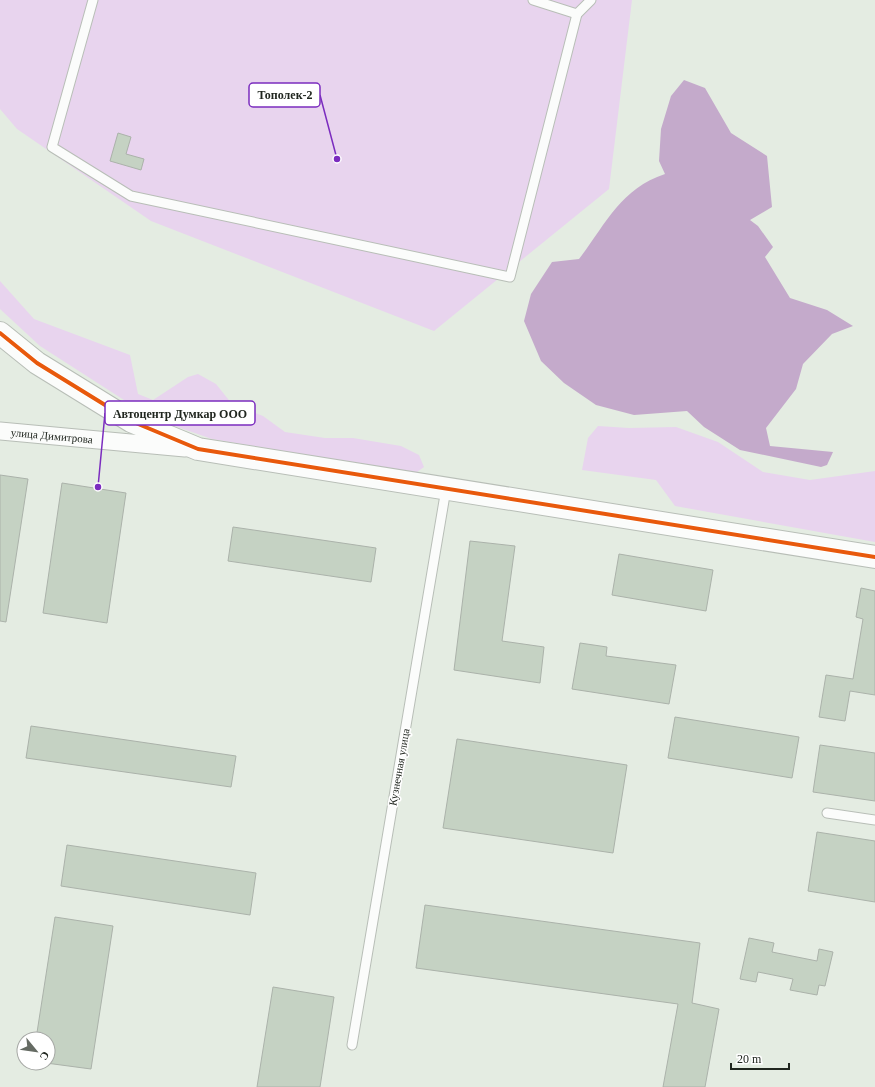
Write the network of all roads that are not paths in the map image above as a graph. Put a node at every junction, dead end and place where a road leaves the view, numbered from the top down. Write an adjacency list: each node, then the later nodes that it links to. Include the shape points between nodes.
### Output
1 (93, 0): 4 (lane, via 52,147 131,196 510,277)
2 (533, 0): 4 (lane)
3 (591, 0): 4 (lane)
4 (576, 14)
5 (0, 333): 7 (street, via 37,363 131,420)
6 (0, 431): 7 (street, улица Димитрова)
7 (198, 449): 8 (street)
8 (446, 490): 9 (street); 12 (lane, Кузнечная улица)
9 (875, 557)
10 (827, 813): 11 (lane)
11 (875, 820)
12 (352, 1045)

